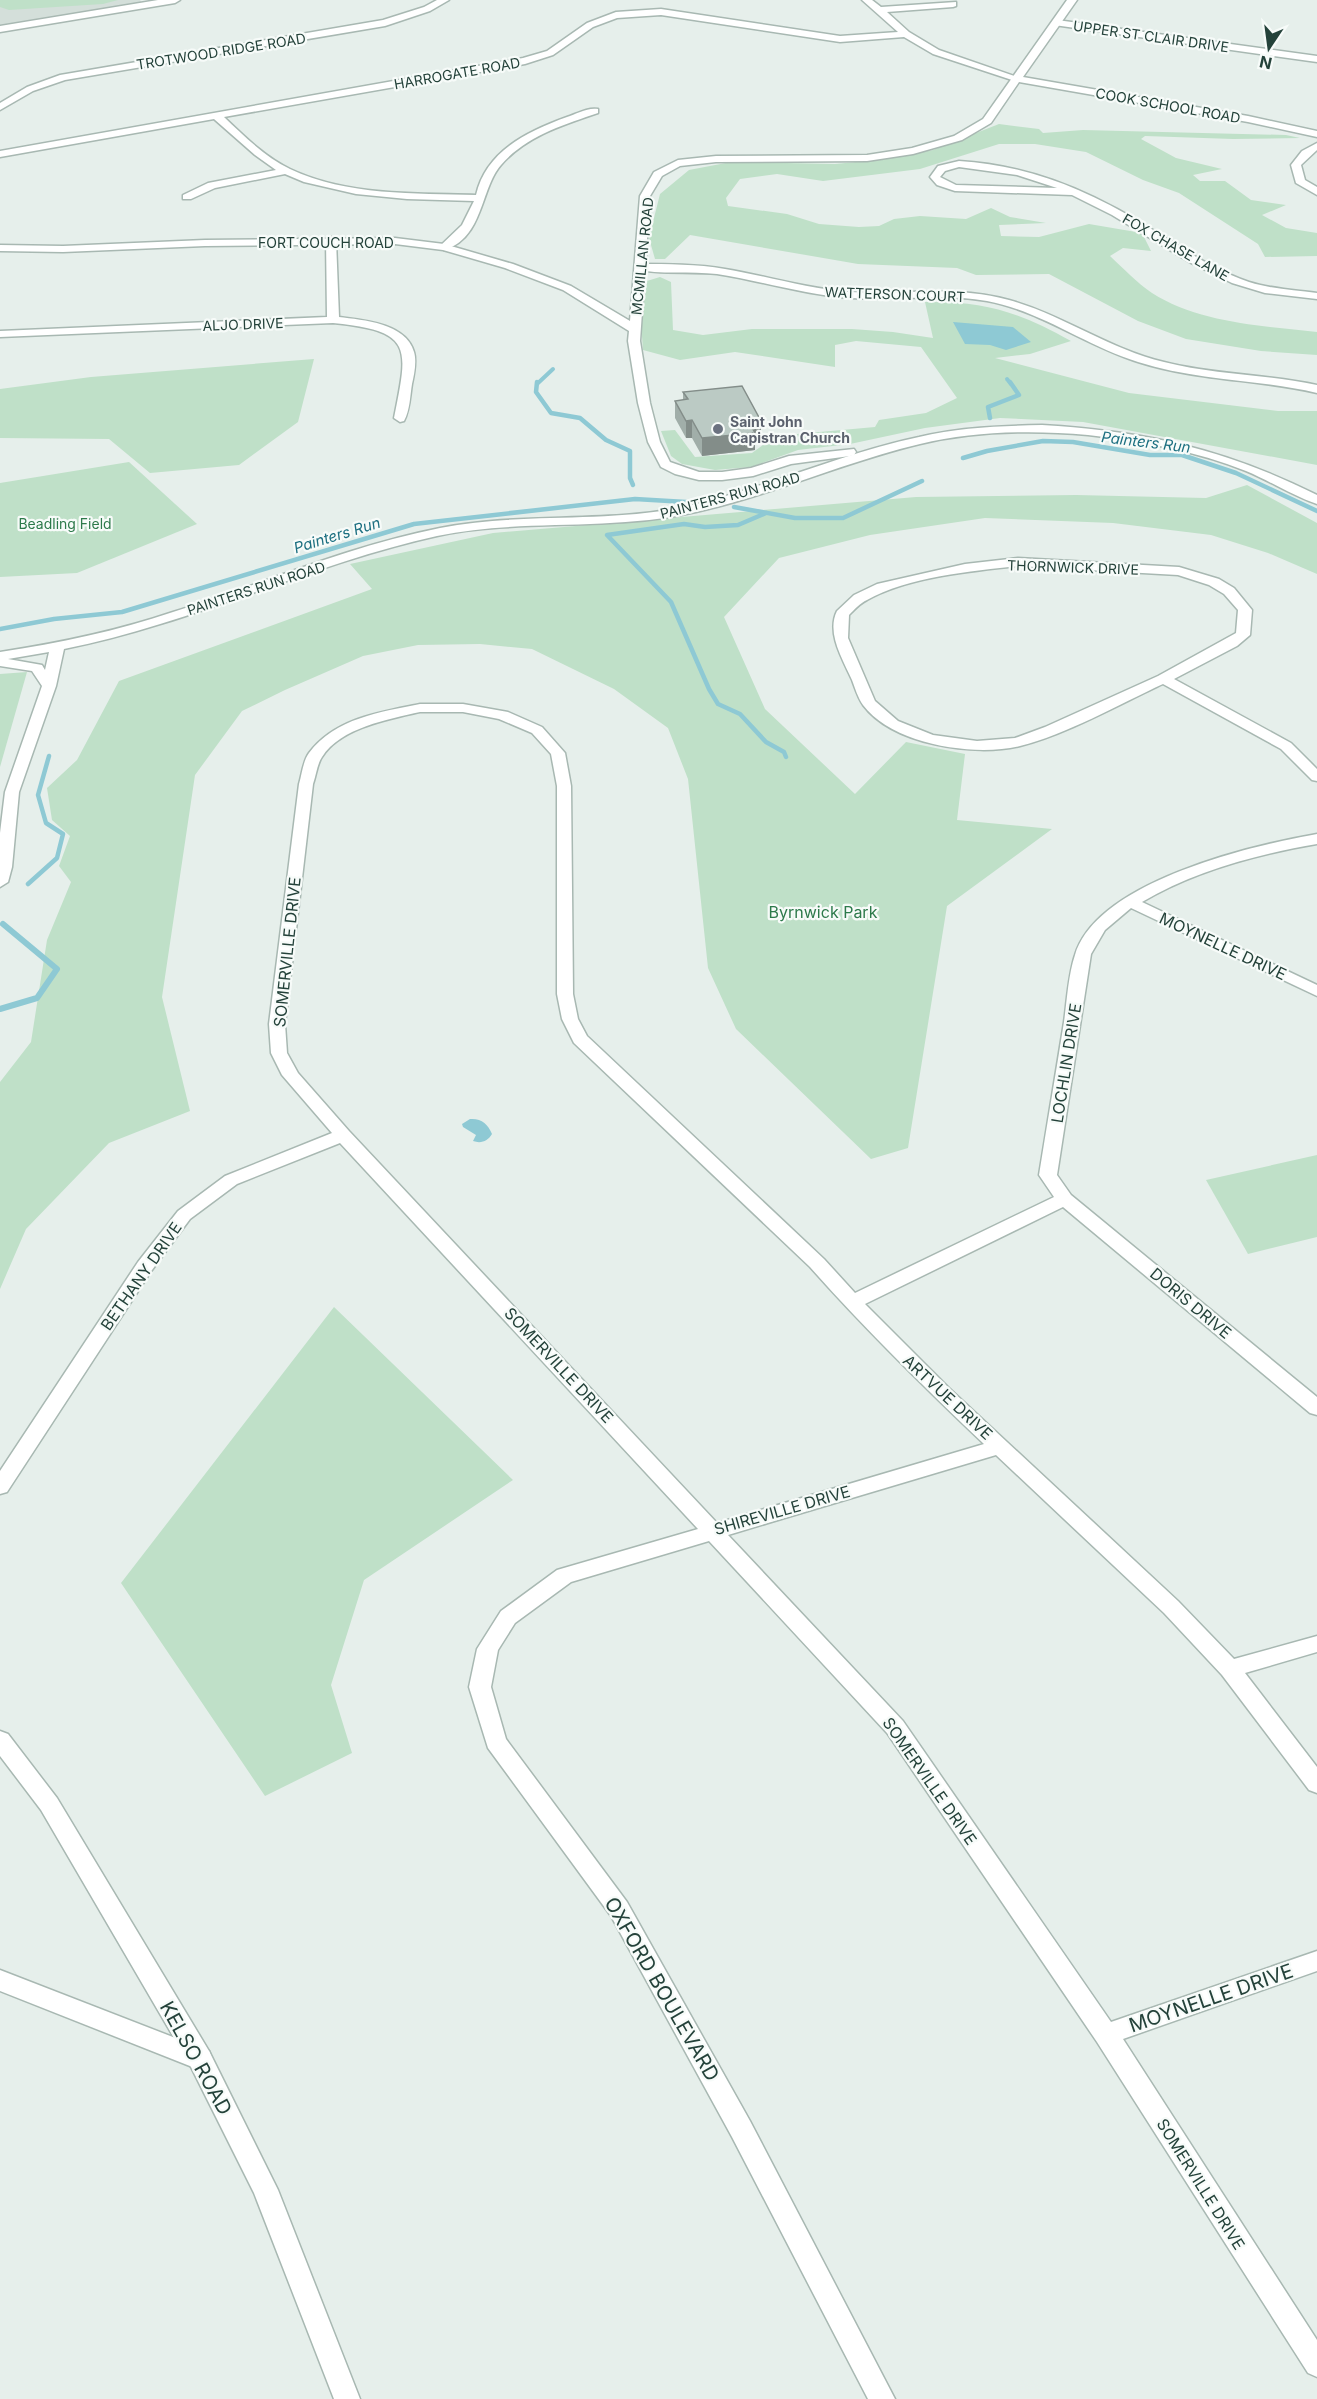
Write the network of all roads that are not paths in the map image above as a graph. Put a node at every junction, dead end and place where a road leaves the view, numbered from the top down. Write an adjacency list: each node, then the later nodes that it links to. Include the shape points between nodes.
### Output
1 (175, 0): 8 (street)
2 (444, 0): 12 (street, TROTWOOD RIDGE ROAD, via 385,23 63,77 30,89)
3 (867, 0): 6 (street, COOK SCHOOL ROAD)
4 (1072, 0): 7 (street, MCMILLAN ROAD)
5 (952, 4): 6 (street)
6 (881, 10): 9 (street, COOK SCHOOL ROAD)
7 (1057, 23): 10 (street, UPPER ST CLAIR DRIVE); 11 (street, MCMILLAN ROAD)
8 (0, 28)
9 (906, 34): 11 (street, COOK SCHOOL ROAD, via 936,52); 14 (street, HARROGATE ROAD, via 840,39 661,12 616,15 590,25 550,53 525,61)
10 (1317, 59)
11 (1018, 79): 15 (street, COOK SCHOOL ROAD); 26 (street, MCMILLAN ROAD, via 987,121 958,138 913,151 867,158 678,163 658,174 645,196)
12 (0, 107)
13 (594, 111): 22 (street, via 519,141 499,158 485,181)
14 (217, 116): 17 (street, HARROGATE ROAD); 18 (street)
15 (1317, 134)
16 (1317, 146): 20 (street, via 1296,165 1299,181)
17 (0, 154)
18 (286, 171): 21 (street, via 212,185); 22 (street, via 329,185 390,195)
19 (1074, 192): 19 (street, FOX CHASE LANE, via 955,188 935,177 944,167 981,165 1019,170 1050,179); 27 (street, FOX CHASE LANE, via 1130,219 1237,281)
20 (1317, 192)
21 (187, 197)
22 (481, 198): 24 (street, via 467,229)
23 (331, 240): 24 (street, FORT COUCH ROAD); 25 (street, FORT COUCH ROAD); 28 (street)
24 (444, 247): 29 (street, FORT COUCH ROAD, via 567,288)
25 (0, 248)
26 (639, 267): 29 (street, MCMILLAN ROAD); 31 (street, WATTERSON COURT, via 683,267 738,274 852,295 931,293 987,298 1036,312 1126,355 1167,367 1299,384)
27 (1317, 296)
28 (333, 320): 30 (street, ALJO DRIVE); 32 (street, ALJO DRIVE, via 363,323 401,339 409,353)
29 (634, 329): 33 (street, MCMILLAN ROAD, via 644,403 654,442 665,464 699,476 722,476 753,472 789,460)
30 (0, 334)
31 (1317, 390)
32 (400, 418)
33 (875, 452): 34 (street, PAINTERS RUN ROAD, via 963,432 1080,432 1184,448 1247,467); 35 (street, PAINTERS RUN ROAD, via 664,515 442,531 381,547 141,627)
34 (1317, 500)
35 (57, 647): 36 (street, PAINTERS RUN ROAD); 39 (street)
36 (0, 656)
37 (0, 662): 39 (street, via 37,668)
38 (1163, 679): 38 (street, THORNWICK DRIVE, via 1232,644 1243,634 1245,610 1229,591 1179,571 1018,562 965,568 882,587 859,598 842,614 841,638 869,704 893,724 930,739 977,745 1017,742); 40 (street, via 1286,746)
39 (49, 686): 42 (street, via 12,792)
40 (1317, 777)
41 (1317, 839): 43 (street, LOCHLIN DRIVE, via 1260,851)
42 (0, 882)
43 (1128, 902): 44 (street, MOYNELLE DRIVE); 47 (street, LOCHLIN DRIVE, via 1102,923 1083,954 1048,1175)
44 (1317, 991)
45 (570, 1019): 46 (street, SOMERVILLE DRIVE, via 565,994 564,786 558,753 537,730 503,715 463,708 420,708 378,717 341,731 315,755 306,784 277,1023 279,1053 291,1075); 48 (street, ARTVUE DRIVE, via 580,1039 617,1077 817,1263)
46 (344, 1135): 51 (street, BETHANY DRIVE, via 231,1180 184,1215 145,1266); 52 (street, SOMERVILLE DRIVE)
47 (1065, 1199): 48 (street); 49 (street, DORIS DRIVE)
48 (852, 1302): 50 (street, ARTVUE DRIVE)
49 (1317, 1408)
50 (1001, 1446): 52 (street, SHIREVILLE DRIVE); 55 (street, ARTVUE DRIVE, via 1171,1607)
51 (0, 1487)
52 (713, 1530): 53 (street, SHIREVILLE DRIVE); 60 (street, SOMERVILLE DRIVE, via 895,1726)
53 (564, 1576): 64 (street, OXFORD BOULEVARD, via 508,1617 488,1649 480,1687 496,1742 620,1909)
54 (1317, 1644): 55 (street)
55 (1230, 1669): 57 (street, ARTVUE DRIVE)
56 (0, 1740): 61 (street, KELSO ROAD, via 49,1804)
57 (1317, 1784)
58 (1317, 1961): 60 (street, MOYNELLE DRIVE)
59 (0, 1980): 61 (street)
60 (1106, 2034): 62 (street, SOMERVILLE DRIVE)
61 (200, 2059): 63 (street, KELSO ROAD, via 265,2190)
62 (1317, 2364)
63 (347, 2399)
64 (882, 2399)

